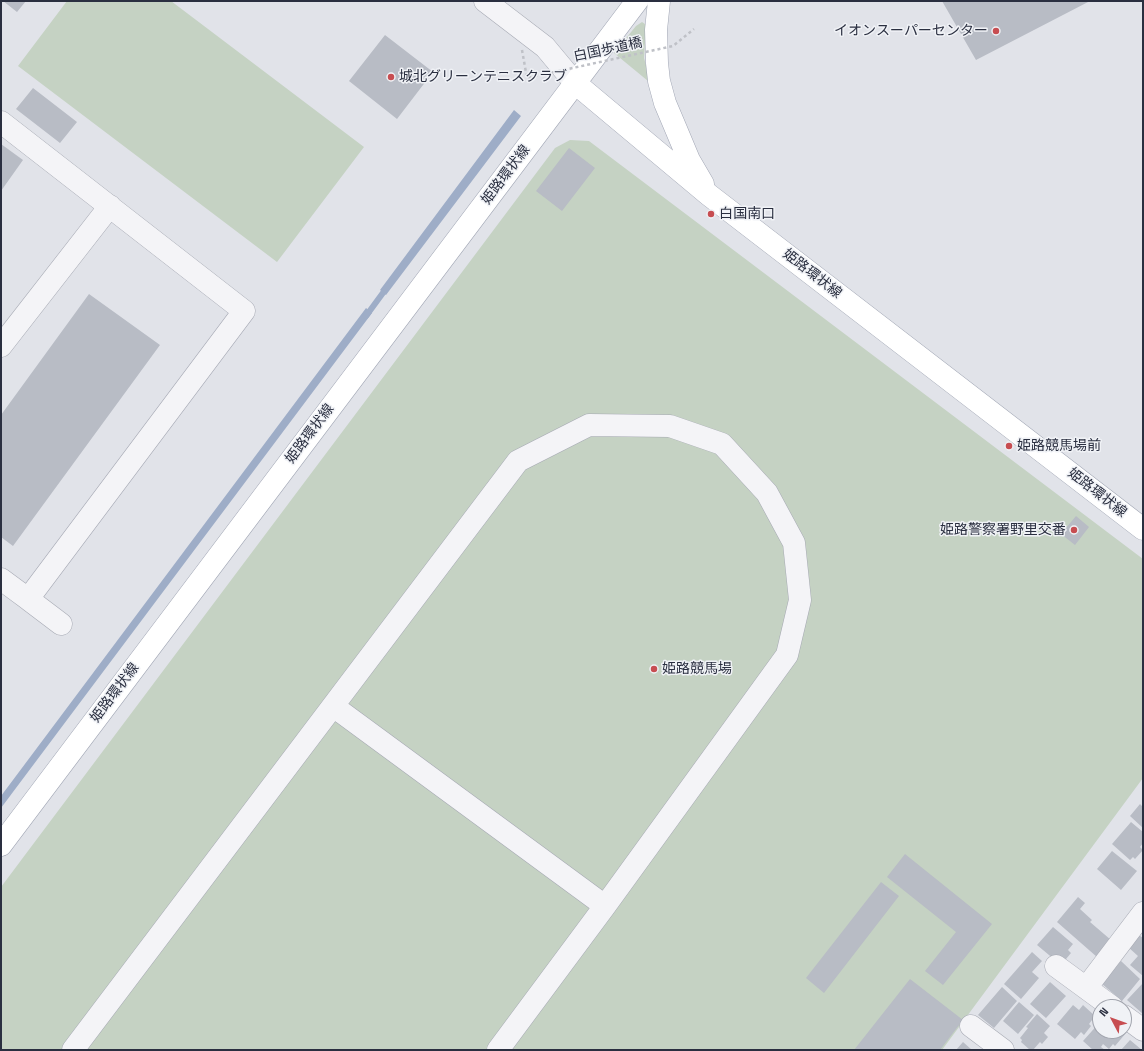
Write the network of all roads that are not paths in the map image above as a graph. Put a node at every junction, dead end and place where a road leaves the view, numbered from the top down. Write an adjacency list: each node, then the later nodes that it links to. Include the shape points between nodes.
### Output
1 (485, 1): 4 (street, via 545,47)
2 (638, 1): 4 (main road)
3 (659, 1): 6 (main road, via 656,30 659,81 678,135)
4 (575, 83): 6 (main road, 姫路環状線); 14 (main road, 姫路環状線)
5 (1, 122): 7 (street)
6 (709, 195): 9 (main road, 姫路環状線)
7 (110, 206): 8 (street); 11 (street, via 244,311)
8 (1, 346)
9 (1143, 529)
10 (1, 578): 11 (street)
11 (28, 599): 12 (street)
12 (61, 624)
13 (333, 706): 15 (street); 15 (street, via 518,460 589,424 670,426 722,444 767,493 794,543 800,600 787,655); 23 (street)
14 (1, 845)
15 (605, 906): 24 (street)
16 (1143, 913): 18 (street)
17 (1056, 966): 18 (street)
18 (1086, 988): 19 (street)
19 (1101, 999)
20 (1132, 1022): 22 (street)
21 (971, 1026): 25 (street)
22 (1143, 1030)
23 (73, 1050)
24 (498, 1050)
25 (1003, 1050)

